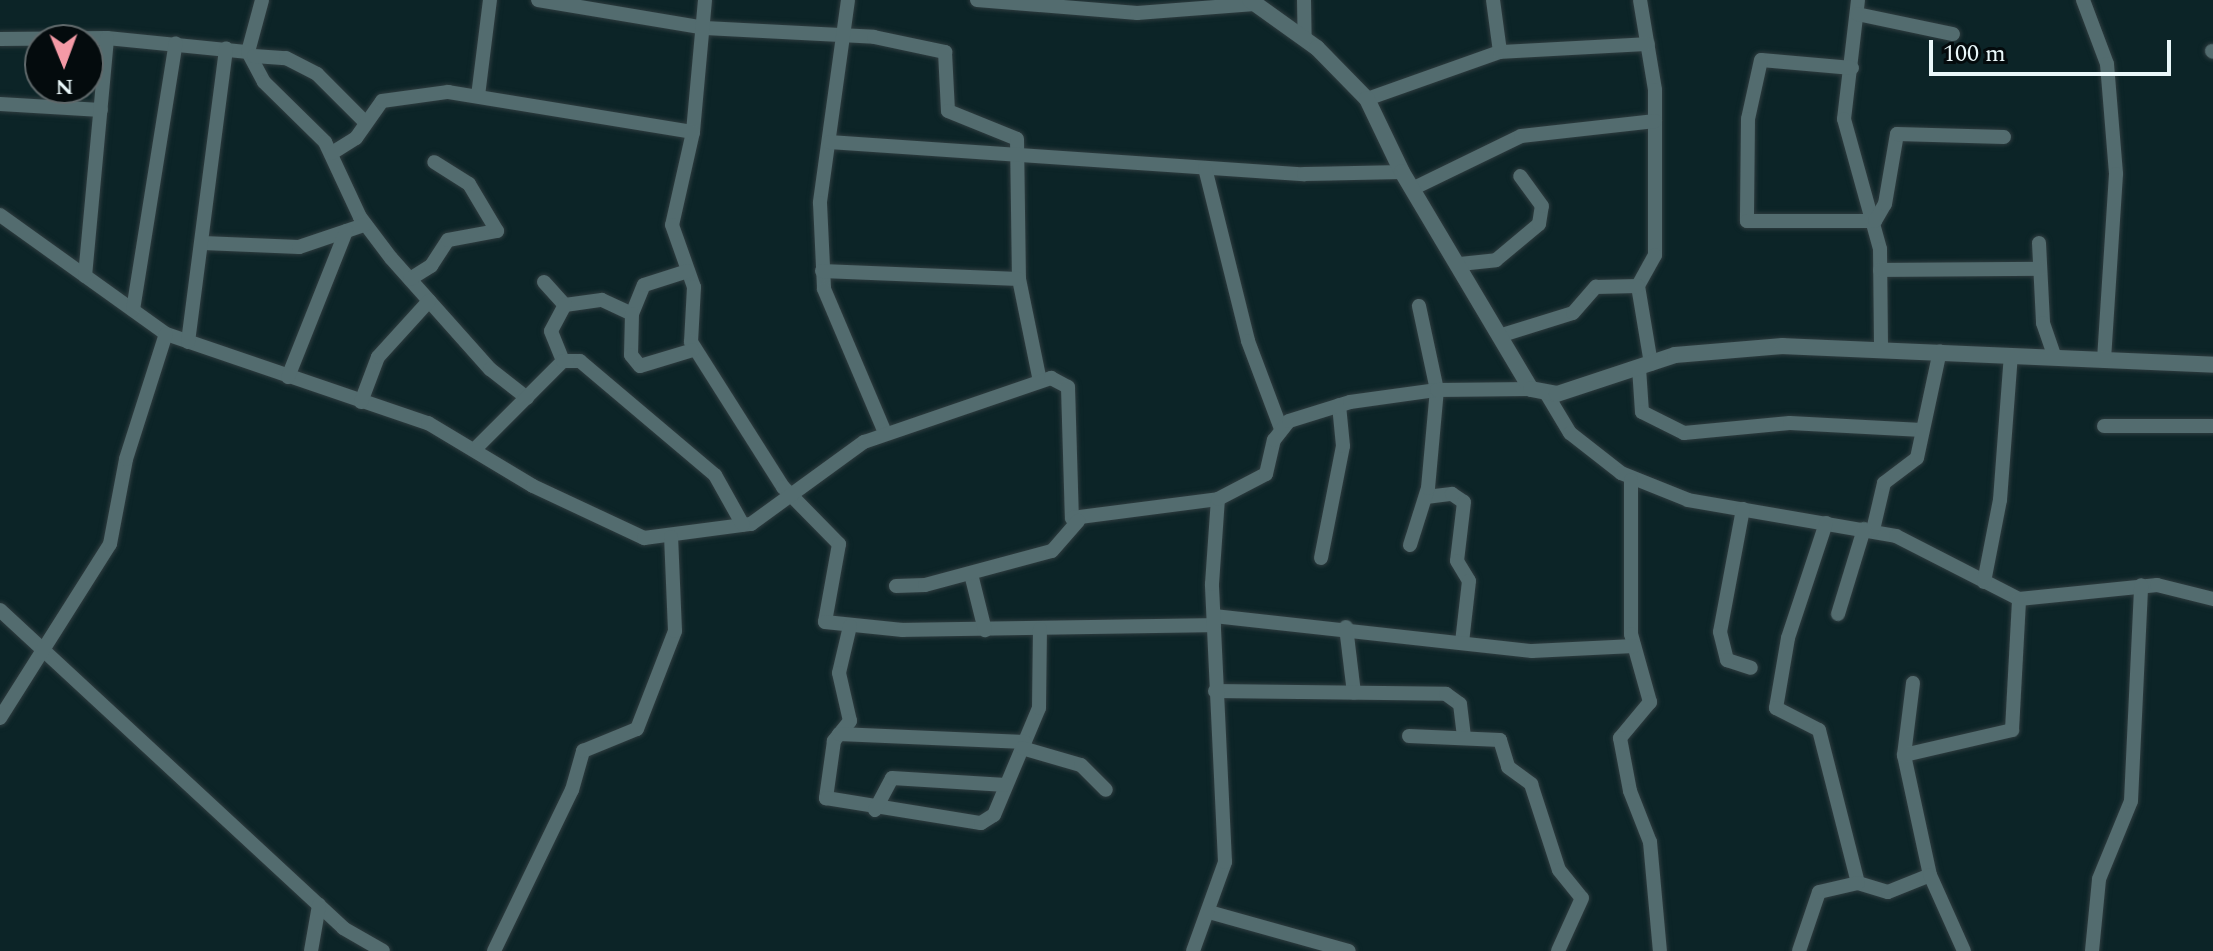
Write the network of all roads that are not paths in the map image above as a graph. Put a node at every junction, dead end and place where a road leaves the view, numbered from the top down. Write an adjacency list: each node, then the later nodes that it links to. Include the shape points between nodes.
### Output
1 (262, 0): 23 (street)
2 (490, 0): 25 (street)
3 (538, 0): 13 (street)
4 (705, 0): 13 (street)
5 (848, 0): 16 (street)
6 (977, 0): 11 (street, via 1137,13)
7 (1304, 0): 18 (street)
8 (1493, 0): 22 (street)
9 (1640, 0): 20 (street)
10 (2083, 0): 71 (street, via 2107,64 2116,174)
11 (1252, 2): 18 (street)
12 (1858, 7): 14 (street); 24 (street)
13 (705, 28): 16 (street); 31 (street)
14 (1953, 34)
15 (107, 38): 17 (street); 19 (street); 28 (street)
16 (844, 38): 33 (street); 35 (street, via 940,48 947,57 948,111 1015,134)
17 (0, 39)
18 (1305, 39): 26 (street)
19 (176, 43): 21 (street); 60 (street)
20 (1648, 44): 22 (street); 29 (street)
21 (226, 48): 23 (street); 45 (street)
22 (1500, 52): 26 (street)
23 (251, 54): 30 (street, via 286,58 317,74); 34 (street, via 264,82)
24 (1852, 68): 42 (street, via 1845,129); 42 (street, via 1761,60 1748,119 1745,216 1754,222)
25 (478, 96): 30 (street, via 390,98); 31 (street)
26 (1367, 99): 38 (street)
27 (0, 104): 28 (street)
28 (101, 110): 52 (street)
29 (1655, 121): 40 (street, via 1521,136); 56 (street, via 1655,255)
30 (365, 122): 34 (street)
31 (693, 132): 50 (street, via 672,225)
32 (2004, 137): 42 (street, via 1897,134 1885,204)
33 (829, 142): 35 (street); 51 (street, via 820,203)
34 (332, 153): 43 (street)
35 (1017, 157): 37 (street); 54 (street)
36 (434, 162): 53 (street, via 469,184 497,231 448,240 431,266)
37 (1205, 168): 38 (street); 83 (street, via 1244,328)
38 (1402, 172): 40 (street)
39 (1520, 176): 47 (street, via 1542,206 1539,224 1496,260)
40 (1412, 189): 47 (street)
41 (0, 215): 52 (street)
42 (1875, 221): 49 (street)
43 (364, 225): 44 (street); 53 (street)
44 (346, 231): 45 (street, via 283,248); 74 (street)
45 (203, 243): 64 (street)
46 (2039, 243): 48 (street)
47 (1460, 264): 63 (street)
48 (2040, 269): 49 (street); 69 (street, via 2043,323)
49 (1880, 270): 65 (street)
50 (688, 271): 61 (street, via 644,285); 66 (street)
51 (822, 271): 54 (street); 85 (street, via 830,308)
52 (85, 276): 60 (street)
53 (410, 279): 57 (street)
54 (1019, 279): 75 (street)
55 (544, 282): 58 (street)
56 (1638, 286): 63 (street, via 1596,287 1573,313); 73 (street)
57 (429, 301): 78 (street); 79 (street, via 378,357)
58 (565, 305): 61 (street, via 602,300); 70 (street, via 551,331)
59 (1419, 306): 76 (street)
60 (133, 310): 62 (street)
61 (632, 314): 66 (street, via 631,355 640,366)
62 (166, 334): 64 (street); 115 (street, via 126,459 110,544)
63 (1499, 336): 77 (street)
64 (188, 342): 74 (street)
65 (1881, 347): 67 (street); 73 (street, via 1783,346)
66 (693, 350): 88 (street)
67 (1940, 351): 68 (street); 84 (street)
68 (2011, 355): 69 (street); 100 (street, via 2000,500)
69 (2055, 358): 71 (street)
70 (563, 361): 78 (street); 94 (street, via 588,366 684,443 715,475)
71 (2104, 361): 72 (street)
72 (2213, 365)
73 (1645, 366): 77 (street); 84 (street, via 1642,412 1684,433 1790,423)
74 (288, 377): 79 (street)
75 (1040, 381): 85 (street); 92 (street, via 1059,378 1068,387 1069,510)
76 (1437, 390): 77 (street); 80 (street); 89 (street)
77 (1538, 391): 87 (street, via 1570,433)
78 (527, 398): 86 (street)
79 (361, 402): 86 (street, via 428,423)
80 (1339, 405): 83 (street); 98 (street, via 1343,446)
81 (2104, 426): 82 (street)
82 (2213, 426)
83 (1281, 429): 90 (street, via 1266,474)
84 (1922, 430): 95 (street, via 1913,466 1884,483)
85 (885, 433): 88 (street)
86 (474, 450): 96 (street, via 635,534)
87 (1631, 480): 91 (street); 114 (street)
88 (792, 496): 94 (street, via 766,518); 109 (street, via 839,544 823,616)
89 (1426, 497): 97 (street); 113 (street, via 1452,494 1464,502 1457,561 1469,581)
90 (1218, 499): 92 (street); 108 (street)
91 (1743, 509): 93 (street); 116 (street, via 1720,632 1727,660)
92 (1078, 521): 99 (street, via 1052,551)
93 (1826, 523): 95 (street); 130 (street, via 1788,638 1776,708 1819,730)
94 (743, 525): 96 (street)
95 (1869, 529): 100 (street, via 1920,545); 107 (street)
96 (671, 537): 135 (street, via 675,631 637,729 625,740 583,751 572,790)
97 (1410, 545)
98 (1321, 558)
99 (971, 574): 103 (street); 112 (street)
100 (1984, 582): 105 (street)
101 (2213, 582): 104 (street)
102 (2141, 585): 104 (street); 105 (street, via 2046,602); 142 (street, via 2131,801 2099,879)
103 (896, 586)
104 (2211, 598)
105 (2019, 599): 125 (street, via 2012,730)
106 (0, 610): 115 (street)
107 (1838, 614)
108 (1214, 621): 110 (street); 111 (street); 118 (street)
109 (850, 626): 112 (street); 121 (street, via 839,673 850,721)
110 (1346, 627): 113 (street); 119 (street)
111 (1040, 629): 112 (street); 124 (street, via 1040,700)
112 (985, 630)
113 (1462, 642): 114 (street, via 1550,652)
114 (1634, 646): 139 (street, via 1650,702 1620,738 1630,791 1650,842)
115 (48, 650): 120 (street); 131 (street)
116 (1751, 668)
117 (1913, 683): 125 (street)
118 (1215, 691): 119 (street); 132 (street, via 1225,862)
119 (1354, 693): 122 (street, via 1446,694 1460,704)
120 (0, 718)
121 (839, 734): 124 (street); 128 (street, via 826,798)
122 (1464, 735): 123 (street); 138 (street, via 1500,740 1508,767 1531,784 1559,870 1582,898)
123 (1409, 736)
124 (1023, 745): 126 (street); 127 (street, via 1081,765)
125 (1904, 755): 129 (street)
126 (1006, 785): 128 (street, via 892,778 881,786); 128 (street, via 994,815 981,823)
127 (1106, 790)
128 (875, 810)
129 (1930, 875): 130 (street, via 1888,892); 141 (street)
130 (1858, 883): 140 (street, via 1819,892)
131 (319, 905): 133 (street); 134 (street)
132 (1209, 912): 136 (street); 137 (street)
133 (311, 951)
134 (383, 951)
135 (494, 951)
136 (1193, 951)
137 (1349, 951)
138 (1558, 951)
139 (1660, 951)
140 (1799, 951)
141 (1964, 951)
142 (2092, 951)

